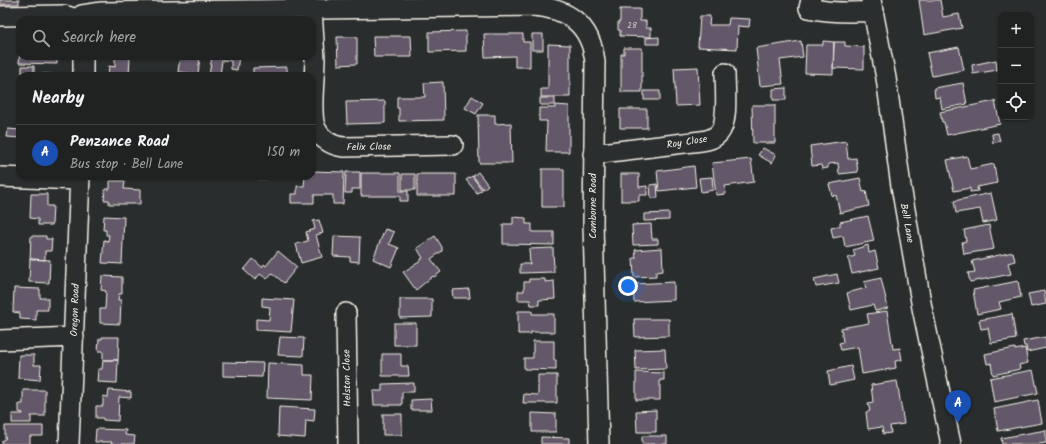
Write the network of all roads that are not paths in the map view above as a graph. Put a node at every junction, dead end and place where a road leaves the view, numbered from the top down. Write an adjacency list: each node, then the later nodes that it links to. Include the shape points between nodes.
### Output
1 (811, 0): 3 (street, via 809,8 827,12 856,13)
2 (196, 5): 4 (street, Camborne Road); 7 (street, Camborne Road)
3 (872, 6): 26 (street, Bell Lane, via 886,78 922,308)
4 (312, 9): 8 (street, Felix Close); 16 (street, Camborne Road, via 532,6 553,8 571,17 589,39 595,62)
5 (0, 16): 6 (street)
6 (68, 16)
7 (81, 16)
8 (312, 16)
9 (83, 60): 11 (street)
10 (315, 60): 12 (street, Felix Close)
11 (82, 72)
12 (315, 72)
13 (725, 73): 16 (street, Roy Close, via 724,122 714,137 701,141)
14 (316, 128): 15 (street, Felix Close, via 320,135 335,146)
15 (453, 145)
16 (593, 154): 25 (street, Camborne Road, via 594,309)
17 (0, 177): 18 (street)
18 (16, 177)
19 (80, 180): 21 (street, Oregon Road)
20 (346, 313): 24 (street, Helston Close)
21 (74, 337): 22 (street); 23 (street, Oregon Road)
22 (0, 340)
23 (69, 444)
24 (348, 444)
25 (599, 444)
26 (951, 444)

